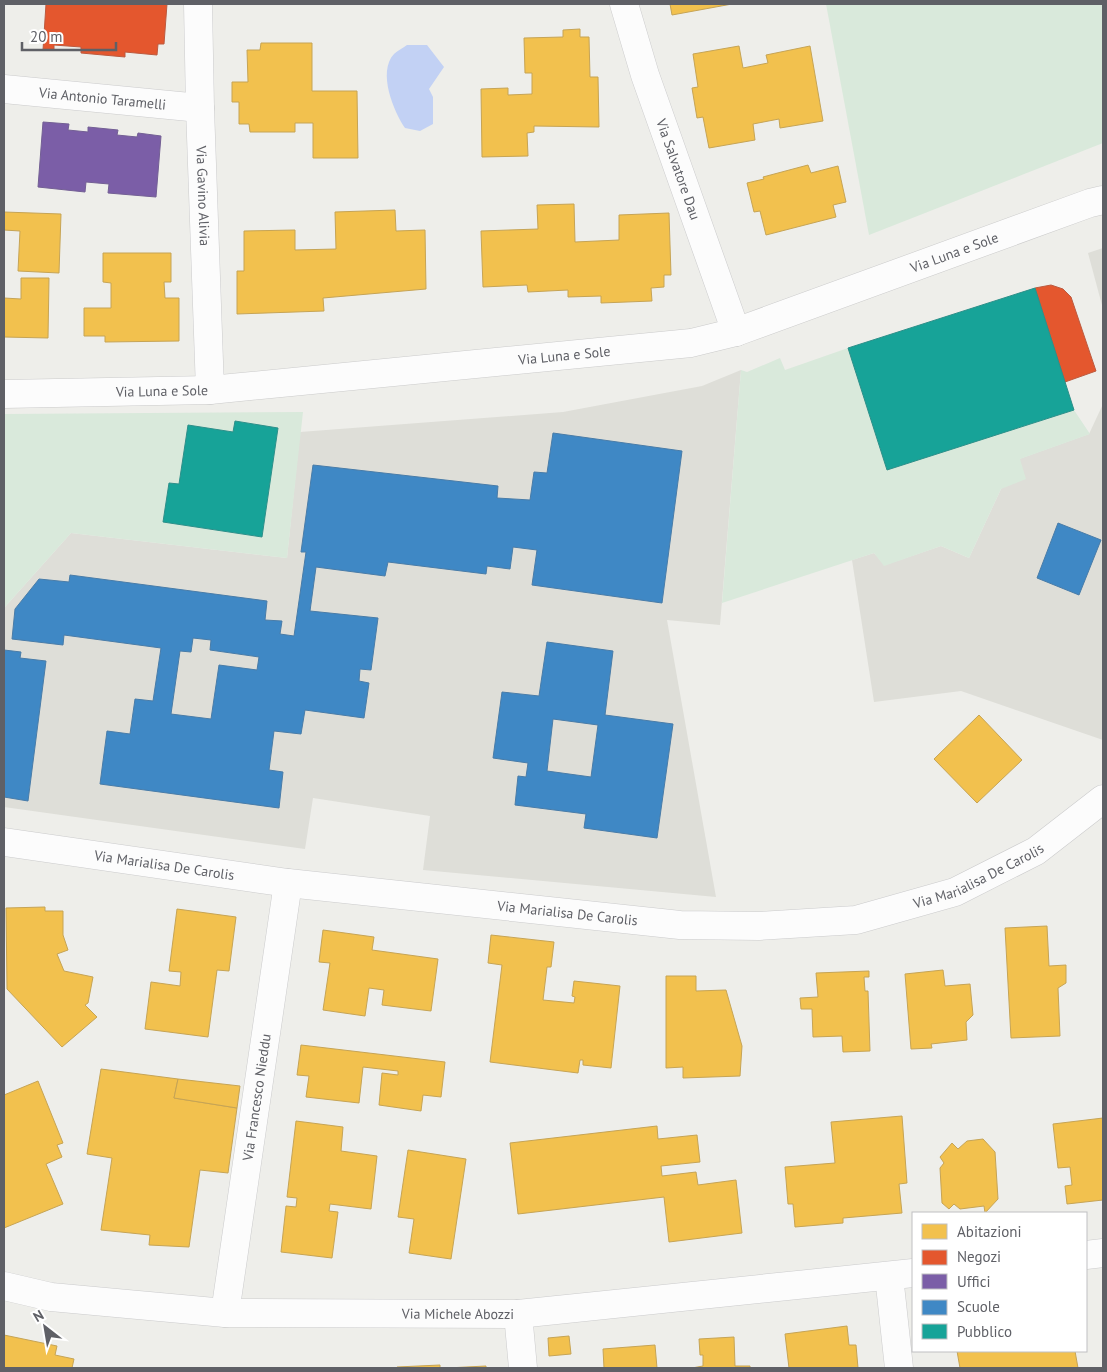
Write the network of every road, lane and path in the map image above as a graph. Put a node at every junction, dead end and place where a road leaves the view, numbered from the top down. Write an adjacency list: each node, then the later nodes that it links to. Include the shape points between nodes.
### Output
1 (198, 4): 4 (street, Via Gavino Alivia)
2 (624, 4): 6 (street, Via Salvatore Dau, via 645,74)
3 (4, 89): 4 (street, Via Antonio Taramelli)
4 (200, 108): 7 (street, Via Gavino Alivia)
5 (1103, 200): 6 (street, Via Luna e Sole)
6 (736, 332): 7 (street, Via Luna e Sole, via 691,343)
7 (210, 390): 8 (street, Via Luna e Sole)
8 (4, 394)
9 (1103, 799): 11 (street, Via Marialisa De Carolis, via 1036,850 955,892 856,920 759,926 680,925)
10 (4, 842): 11 (street, Via Marialisa De Carolis)
11 (288, 883): 16 (street, Via Francesco Nieddu)
12 (1103, 1253): 13 (street)
13 (1087, 1255)
14 (901, 1274): 17 (street, Via Michele Abozzi); 19 (street)
15 (4, 1286): 16 (street, Via Michele Abozzi, via 51,1297)
16 (226, 1313): 17 (street, Via Michele Abozzi)
17 (518, 1314): 18 (street)
18 (522, 1368)
19 (899, 1368)

